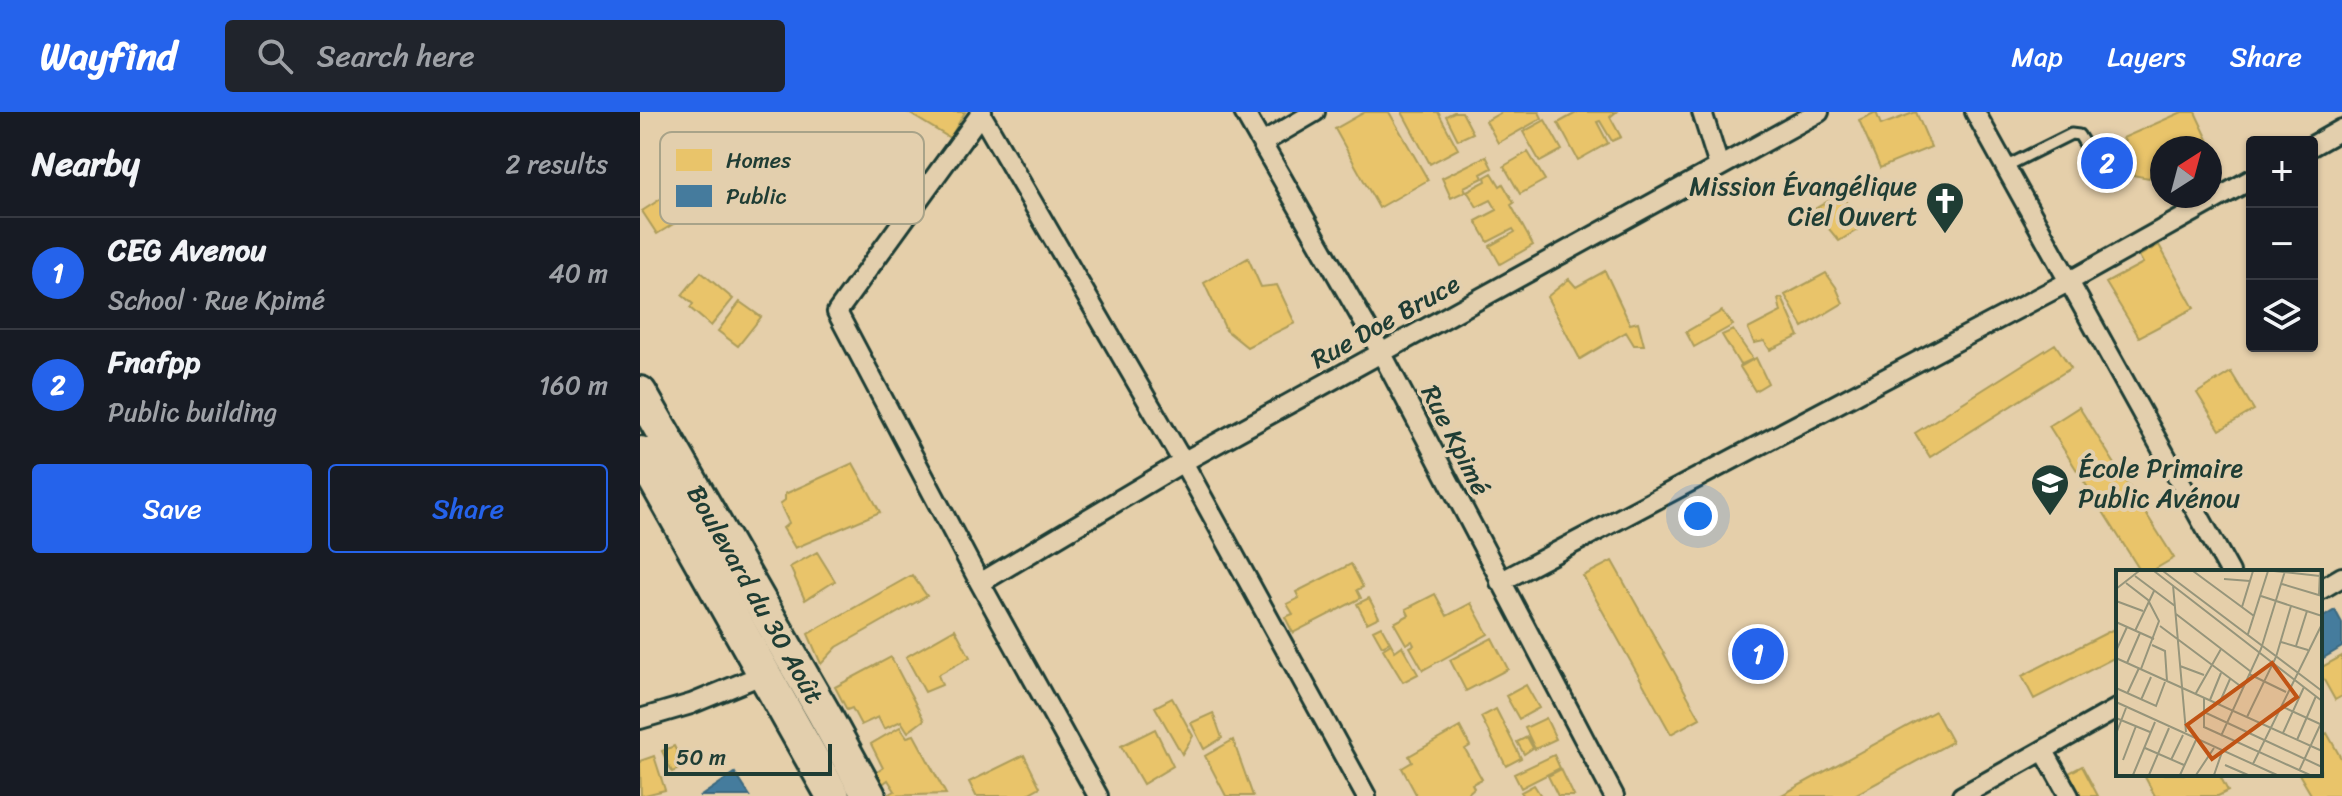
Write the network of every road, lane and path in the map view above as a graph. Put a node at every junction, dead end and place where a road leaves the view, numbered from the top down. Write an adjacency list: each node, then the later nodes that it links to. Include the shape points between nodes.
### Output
1 (1244, 112): 8 (street, Rue Kpimé)
2 (1315, 112): 8 (street)
3 (1702, 112): 10 (street)
4 (1819, 112): 10 (street, Rue Doe Bruce)
5 (1975, 112): 11 (street)
6 (982, 113): 14 (street); 20 (street)
7 (2342, 129): 9 (street)
8 (1262, 143): 17 (street, Rue Kpimé)
9 (2318, 143)
10 (1719, 166): 17 (street, Rue Doe Bruce)
11 (2005, 167): 12 (lane, via 2071,134 2079,135); 16 (street)
12 (2105, 177)
13 (2246, 182): 16 (street)
14 (924, 193)
15 (901, 224): 24 (street, via 837,312)
16 (2068, 282): 21 (street); 23 (street)
17 (1381, 352): 20 (street, Rue Doe Bruce); 23 (street, Rue Kpimé)
18 (640, 393): 31 (highway, Boulevard du 30 Août)
19 (640, 453): 26 (highway, Boulevard du 30 Août)
20 (1183, 462): 24 (street, Rue Doe Bruce); 33 (street)
21 (2229, 570)
22 (2342, 577): 25 (street)
23 (1500, 582): 34 (street, Rue Kpimé)
24 (980, 583): 32 (street)
25 (2322, 589)
26 (764, 674): 28 (street); 30 (highway, Boulevard du 30 Août)
27 (2116, 709): 29 (street)
28 (640, 719)
29 (2044, 751): 35 (street); 36 (street)
30 (833, 796)
31 (869, 796)
32 (1098, 796)
33 (1366, 796)
34 (1614, 796)
35 (1962, 796)
36 (2069, 796)

